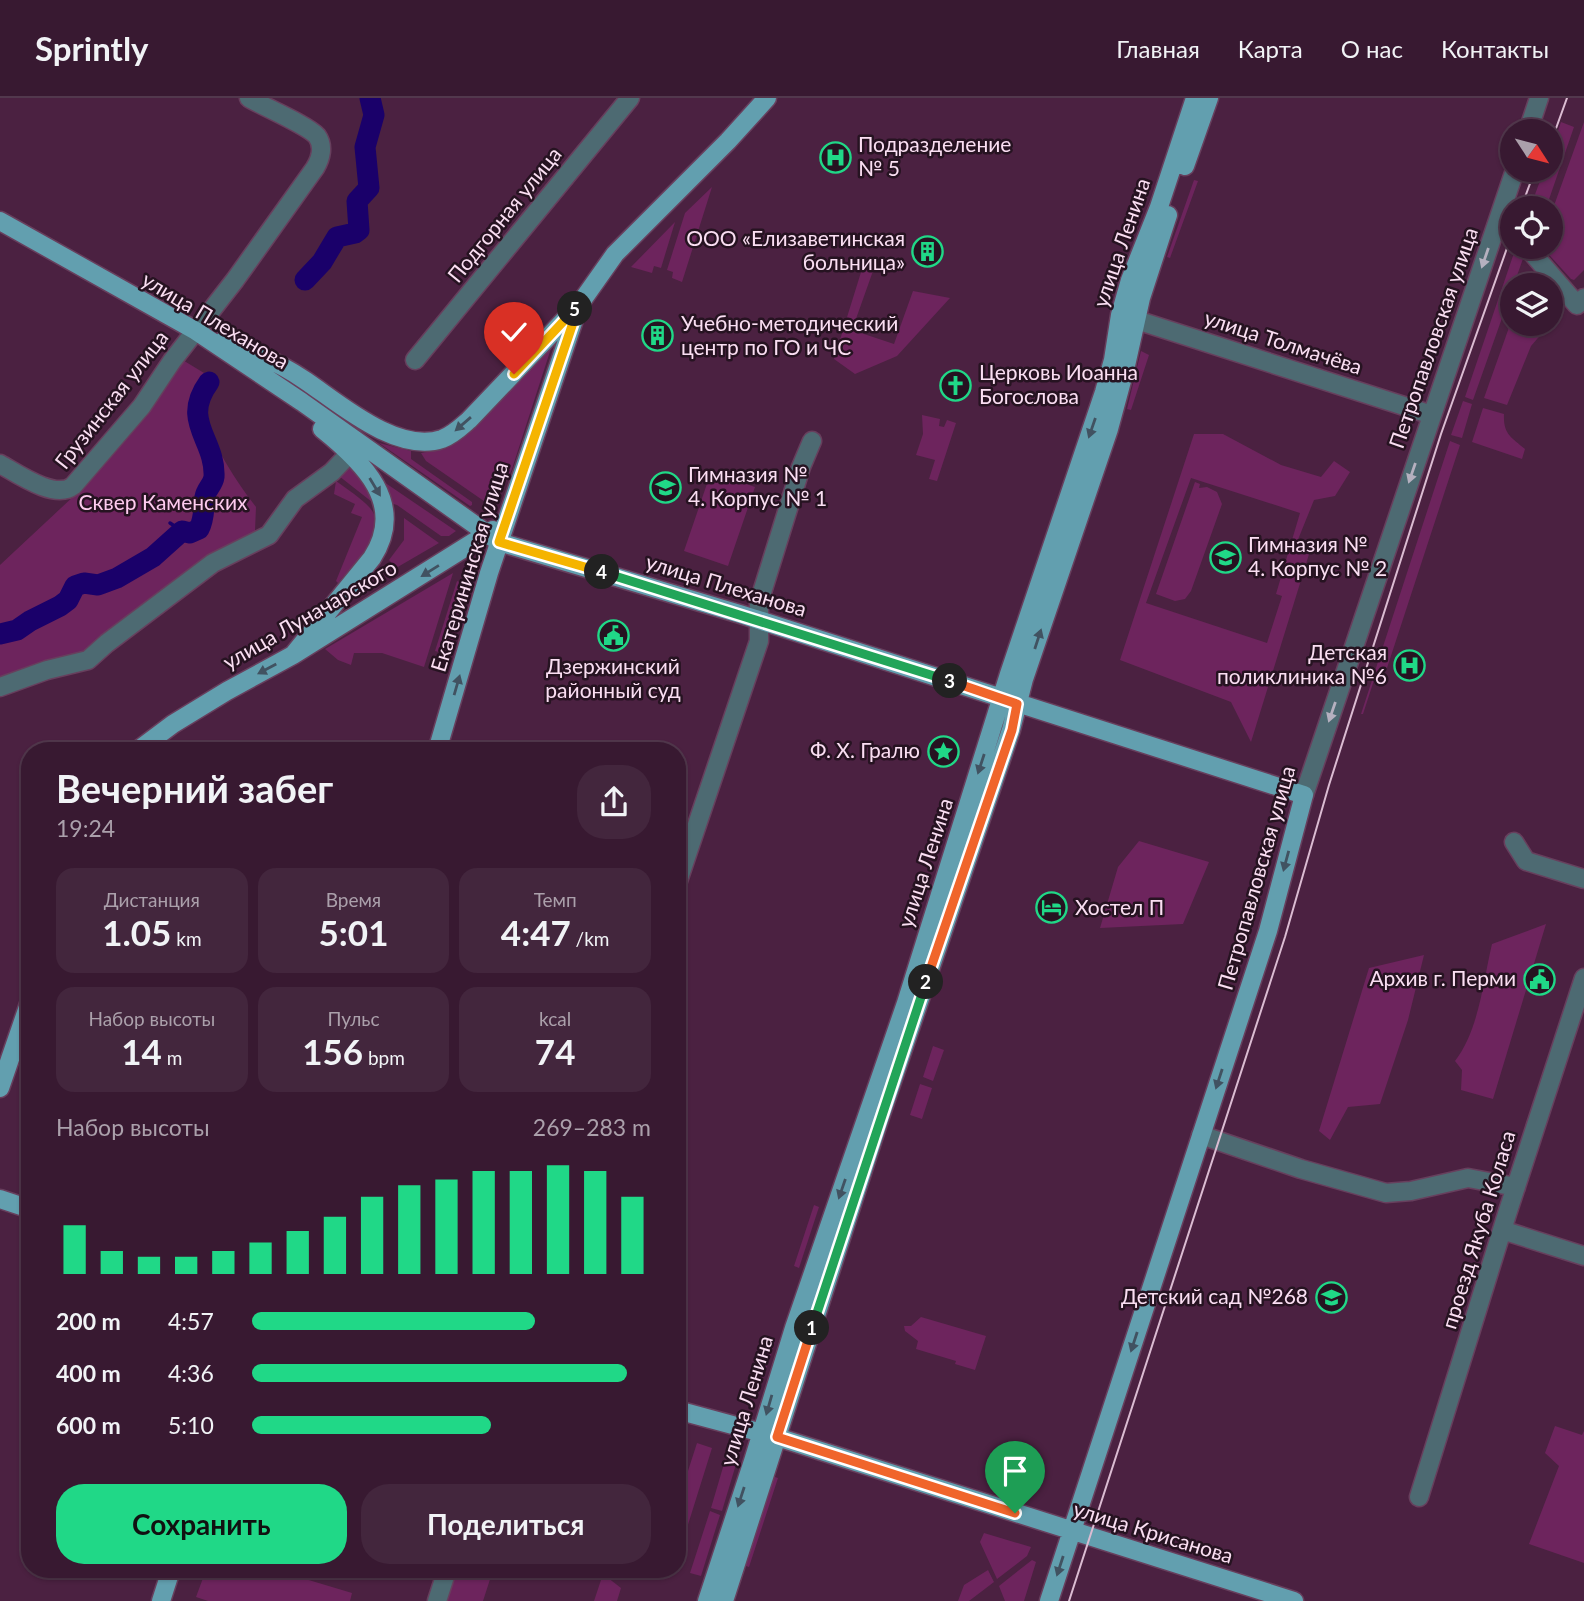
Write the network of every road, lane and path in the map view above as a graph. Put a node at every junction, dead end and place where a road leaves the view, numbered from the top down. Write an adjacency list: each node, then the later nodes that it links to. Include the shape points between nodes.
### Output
1 (249, 98): 14 (street, Грузинская улица, via 314,133 321,154 316,168)
2 (630, 98): 15 (street, Подгорная улица)
3 (767, 98): 12 (main road, Екатерининская улица, via 615,254)
4 (1195, 98): 13 (main road, улица Ленина, via 1130,280)
5 (1209, 98): 13 (main road, улица Ленина)
6 (1539, 98): 7 (street)
7 (1532, 119)
8 (0, 221): 14 (main road, via 109,292)
9 (1500, 239): 16 (street, Петропавловская улица, one-way to 16)
10 (1537, 259): 11 (street, via 1577,305)
11 (1584, 298)
12 (579, 305): 14 (main road, one-way to 14, via 469,420 450,435 430,441 373,426 249,349); 20 (main road, Екатерининская улица, via 506,518)
13 (1128, 318): 16 (street, улица Толмачёва); 24 (main road, улица Ленина)
14 (193, 335): 18 (main road); 19 (street, Грузинская улица, via 142,406 73,486 60,492); 20 (main road, улица Плеханова, via 302,402)
15 (415, 360)
16 (1432, 415): 27 (street, Петропавловская улица, one-way to 27)
17 (812, 441): 21 (street, via 759,602)
18 (349, 454): 22 (main road, one-way to 22, via 380,496 386,516 384,532 359,574); 23 (street, via 290,504 269,535 213,563 88,660)
19 (0, 464)
20 (493, 538): 21 (main road, улица Плеханова); 22 (main road, улица Луначарского, one-way to 22); 26 (main road, Екатерининская улица, one-way to 20)
21 (759, 620): 24 (main road, улица Плеханова); 29 (street, via 759,641)
22 (293, 654): 25 (main road, улица Луначарского, one-way to 25)
23 (0, 687)
24 (1009, 701): 27 (main road, улица Плеханова); 41 (main road, улица Ленина, via 794,1328)
25 (148, 742)
26 (440, 742)
27 (1304, 795): 34 (main road, Петропавловская улица, one-way to 34, via 1268,931)
28 (1514, 842): 30 (street, via 1526,861)
29 (686, 857)
30 (1584, 878)
31 (1584, 978): 35 (street, проезд Якуба Коласа)
32 (21, 1027): 33 (main road)
33 (0, 1088)
34 (1201, 1135): 35 (street, via 1386,1193 1468,1178); 43 (main road, Петропавловская улица, one-way to 43)
35 (1516, 1187): 38 (street, проезд Якуба Коласа)
36 (0, 1199): 37 (main road)
37 (21, 1206)
38 (1502, 1230): 39 (street); 42 (street, проезд Якуба Коласа)
39 (1584, 1256)
40 (686, 1412): 41 (main road, улица Крисанова)
41 (769, 1435): 43 (main road, улица Крисанова); 48 (main road, улица Ленина, one-way to 48); 49 (main road, улица Ленина)
42 (1419, 1497)
43 (1071, 1531): 50 (main road, Петропавловская улица, one-way to 50); 51 (main road, улица Крисанова)
44 (168, 1578): 46 (main road)
45 (444, 1578): 47 (street)
46 (161, 1601)
47 (437, 1601)
48 (707, 1601)
49 (724, 1601)
50 (1049, 1601)
51 (1294, 1601)

